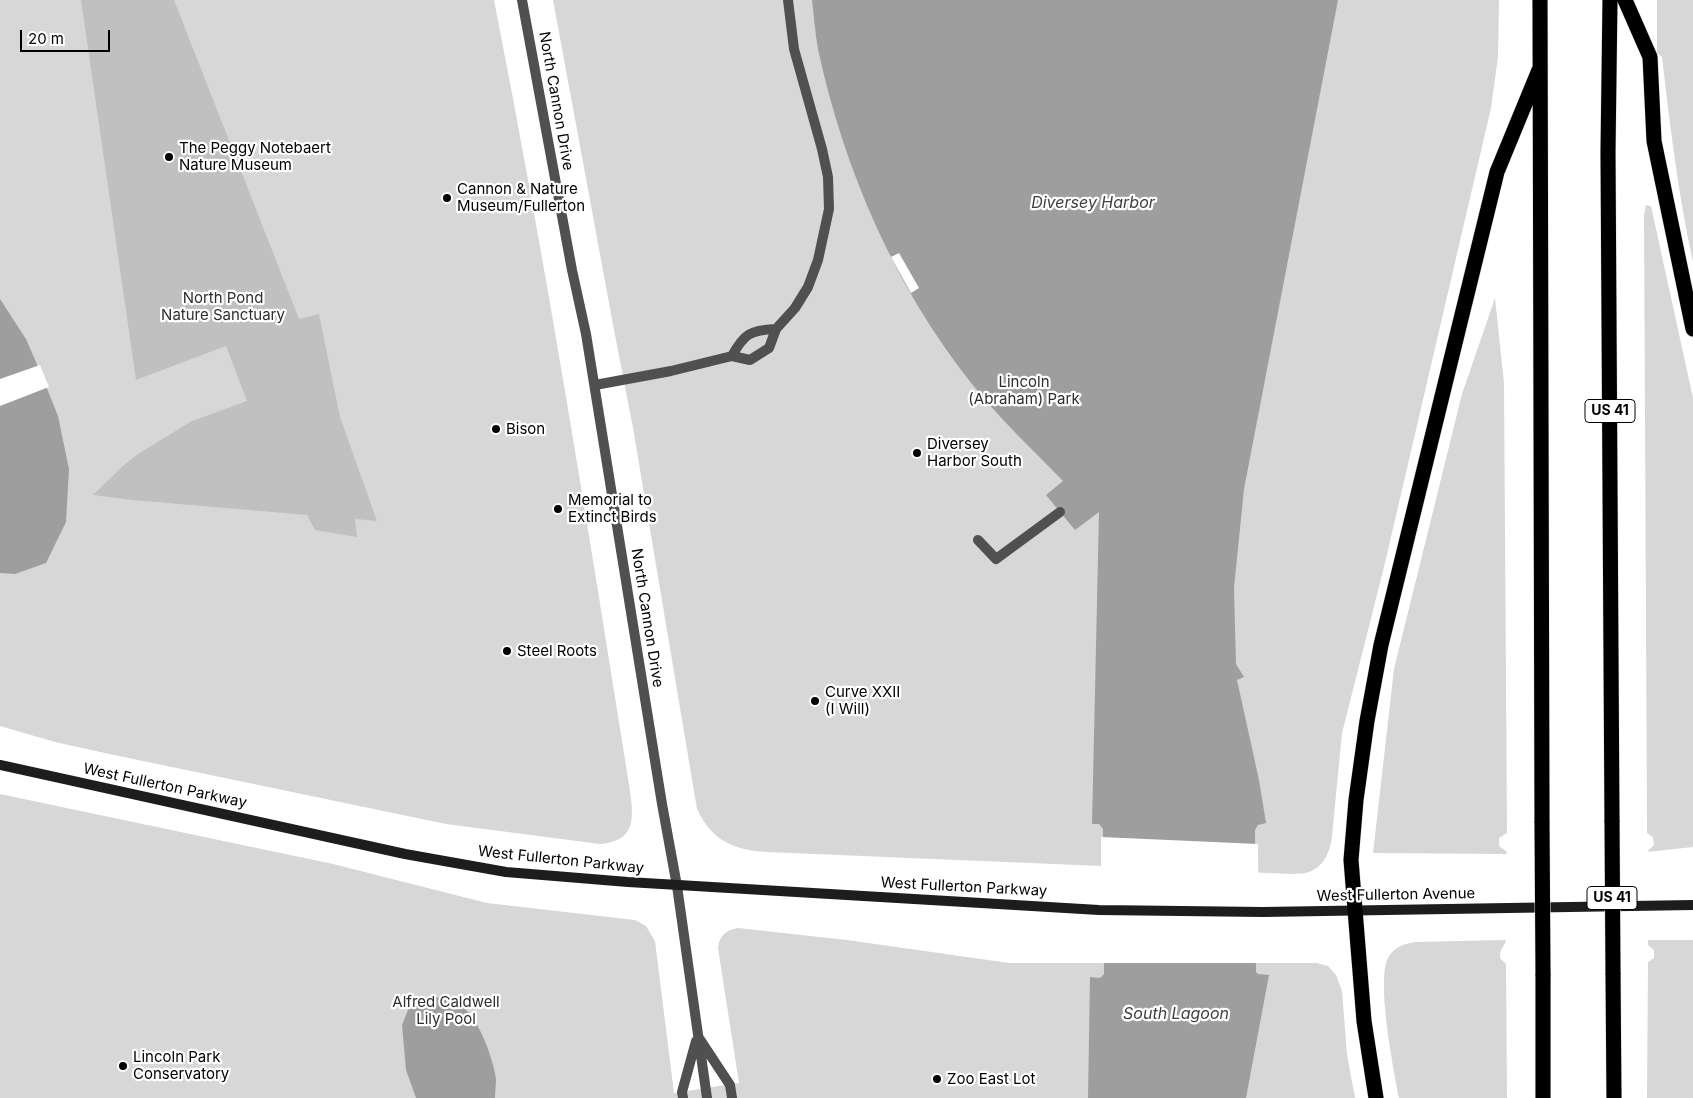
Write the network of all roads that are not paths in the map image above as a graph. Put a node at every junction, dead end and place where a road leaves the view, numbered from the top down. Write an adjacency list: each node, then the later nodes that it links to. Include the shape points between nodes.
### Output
1 (522, 0): 10 (street, North Cannon Drive)
2 (788, 0): 7 (street, via 794,49 828,177 829,209 818,260 808,287)
3 (1540, 0): 6 (highway)
4 (1610, 0): 24 (highway, US 41, bridge, via 1608,152)
5 (1625, 0): 8 (highway, via 1650,57 1654,141)
6 (1539, 70): 17 (highway, via 1497,172 1381,645 1356,800 1351,860); 23 (highway, bridge)
7 (776, 329): 9 (street, via 758,330 741,340); 9 (street, via 769,348 750,360)
8 (1693, 329)
9 (732, 356): 10 (street, via 671,372)
10 (595, 385): 14 (street, North Cannon Drive)
11 (1060, 512): 12 (street, via 996,559)
12 (978, 540)
13 (0, 765): 14 (main road, West Fullerton Parkway, via 481,868)
14 (677, 886): 16 (main road, West Fullerton Parkway); 18 (street, North Cannon Drive)
15 (1693, 905): 17 (main road, West Fullerton Avenue)
16 (1099, 910): 17 (main road, West Fullerton Avenue)
17 (1355, 910): 22 (highway, via 1364,1021)
18 (698, 1035): 19 (street, North Cannon Drive); 20 (street, North Cannon Drive); 21 (street, North Cannon Drive, via 730,1085)
19 (683, 1098)
20 (706, 1098)
21 (732, 1098)
22 (1376, 1098)
23 (1543, 1098)
24 (1614, 1098)

